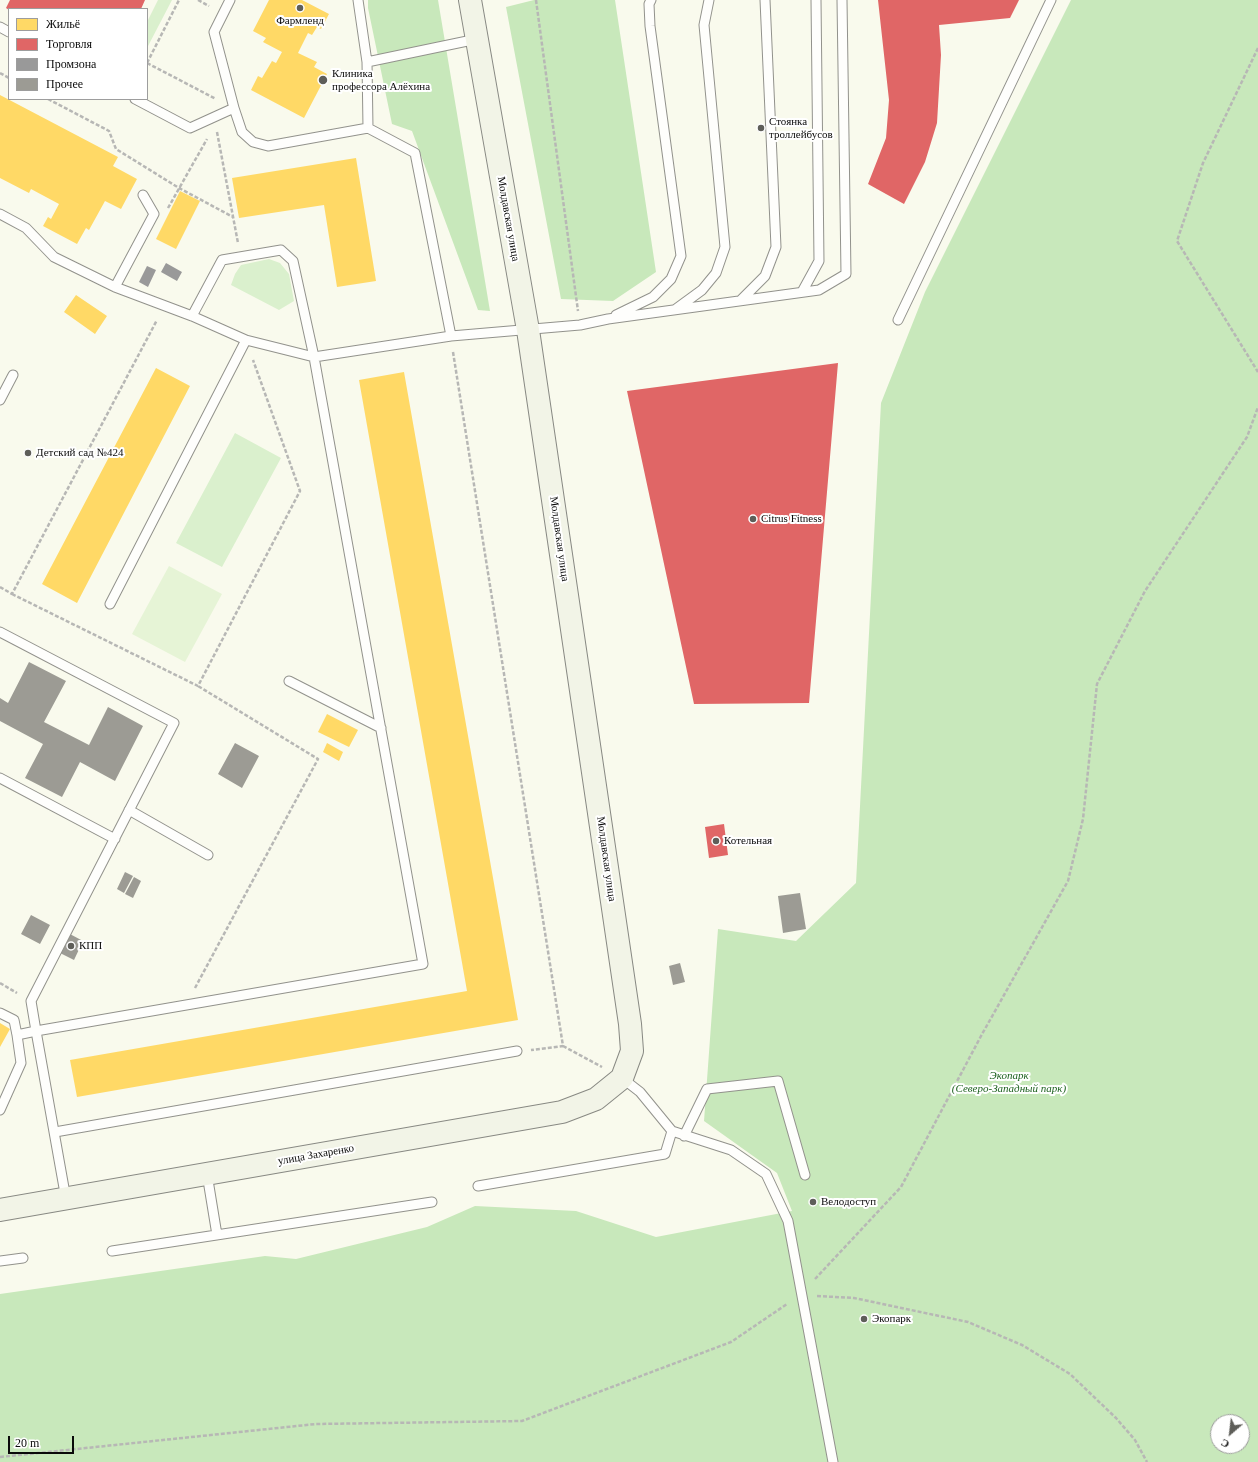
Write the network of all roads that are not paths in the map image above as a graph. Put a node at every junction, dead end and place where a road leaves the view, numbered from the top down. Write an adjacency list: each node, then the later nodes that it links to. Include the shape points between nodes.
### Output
1 (230, 0): 13 (lane, via 214,32)
2 (358, 0): 11 (lane)
3 (470, 0): 10 (street, Молдавская улица)
4 (651, 0): 22 (lane, via 650,26 681,256 671,279 653,298)
5 (709, 0): 20 (lane, via 704,25 725,247 716,274 702,290)
6 (764, 0): 19 (lane, via 776,247 765,276)
7 (816, 0): 18 (lane, via 819,261)
8 (842, 0): 18 (lane, via 846,274 819,290)
9 (1051, 0): 23 (lane)
10 (477, 39): 11 (lane); 24 (street, Молдавская улица)
11 (367, 62): 14 (lane)
12 (137, 100): 13 (lane, via 190,128 217,119)
13 (234, 108): 14 (lane, via 242,132 253,142 268,146)
14 (368, 128): 25 (lane, via 416,152)
15 (143, 195): 17 (lane, via 154,214)
16 (0, 214): 17 (lane, via 26,228 54,257)
17 (114, 287): 21 (lane)
18 (802, 292): 19 (lane)
19 (741, 300): 20 (lane)
20 (674, 310): 22 (lane)
21 (192, 316): 26 (lane); 27 (lane, via 222,260 281,250 293,261)
22 (608, 319): 24 (lane, via 580,325)
23 (898, 320)
24 (528, 330): 25 (lane); 42 (street, Молдавская улица, via 630,1024 632,1052)
25 (451, 336): 27 (lane)
26 (246, 340): 27 (lane); 30 (lane)
27 (314, 357): 33 (lane)
28 (13, 375): 29 (lane)
29 (0, 400)
30 (110, 604)
31 (0, 632): 35 (lane, via 174,723)
32 (289, 681): 33 (lane)
33 (381, 728): 39 (lane, via 423,964)
34 (0, 778): 36 (lane)
35 (129, 810): 36 (lane); 37 (lane)
36 (114, 839): 39 (lane, via 31,1001)
37 (208, 855)
38 (0, 1013): 40 (lane, via 14,1020)
39 (36, 1031): 40 (lane); 45 (lane)
40 (17, 1035): 43 (lane, via 21,1062)
41 (517, 1051): 45 (lane)
42 (622, 1078): 44 (lane, via 640,1092); 47 (street, улица Захаренко, via 596,1100 562,1112)
43 (0, 1110)
44 (672, 1131): 46 (lane); 49 (lane, via 665,1154)
45 (55, 1132): 50 (lane)
46 (684, 1136): 48 (lane, via 707,1089 778,1081); 57 (lane, via 732,1150 766,1174 788,1221)
47 (207, 1174): 50 (street, улица Захаренко); 53 (lane)
48 (805, 1175)
49 (478, 1186)
50 (66, 1199): 52 (street, улица Захаренко)
51 (432, 1202): 53 (lane)
52 (0, 1210)
53 (217, 1235): 54 (lane)
54 (112, 1251)
55 (23, 1258): 56 (lane)
56 (0, 1262)
57 (833, 1462)

